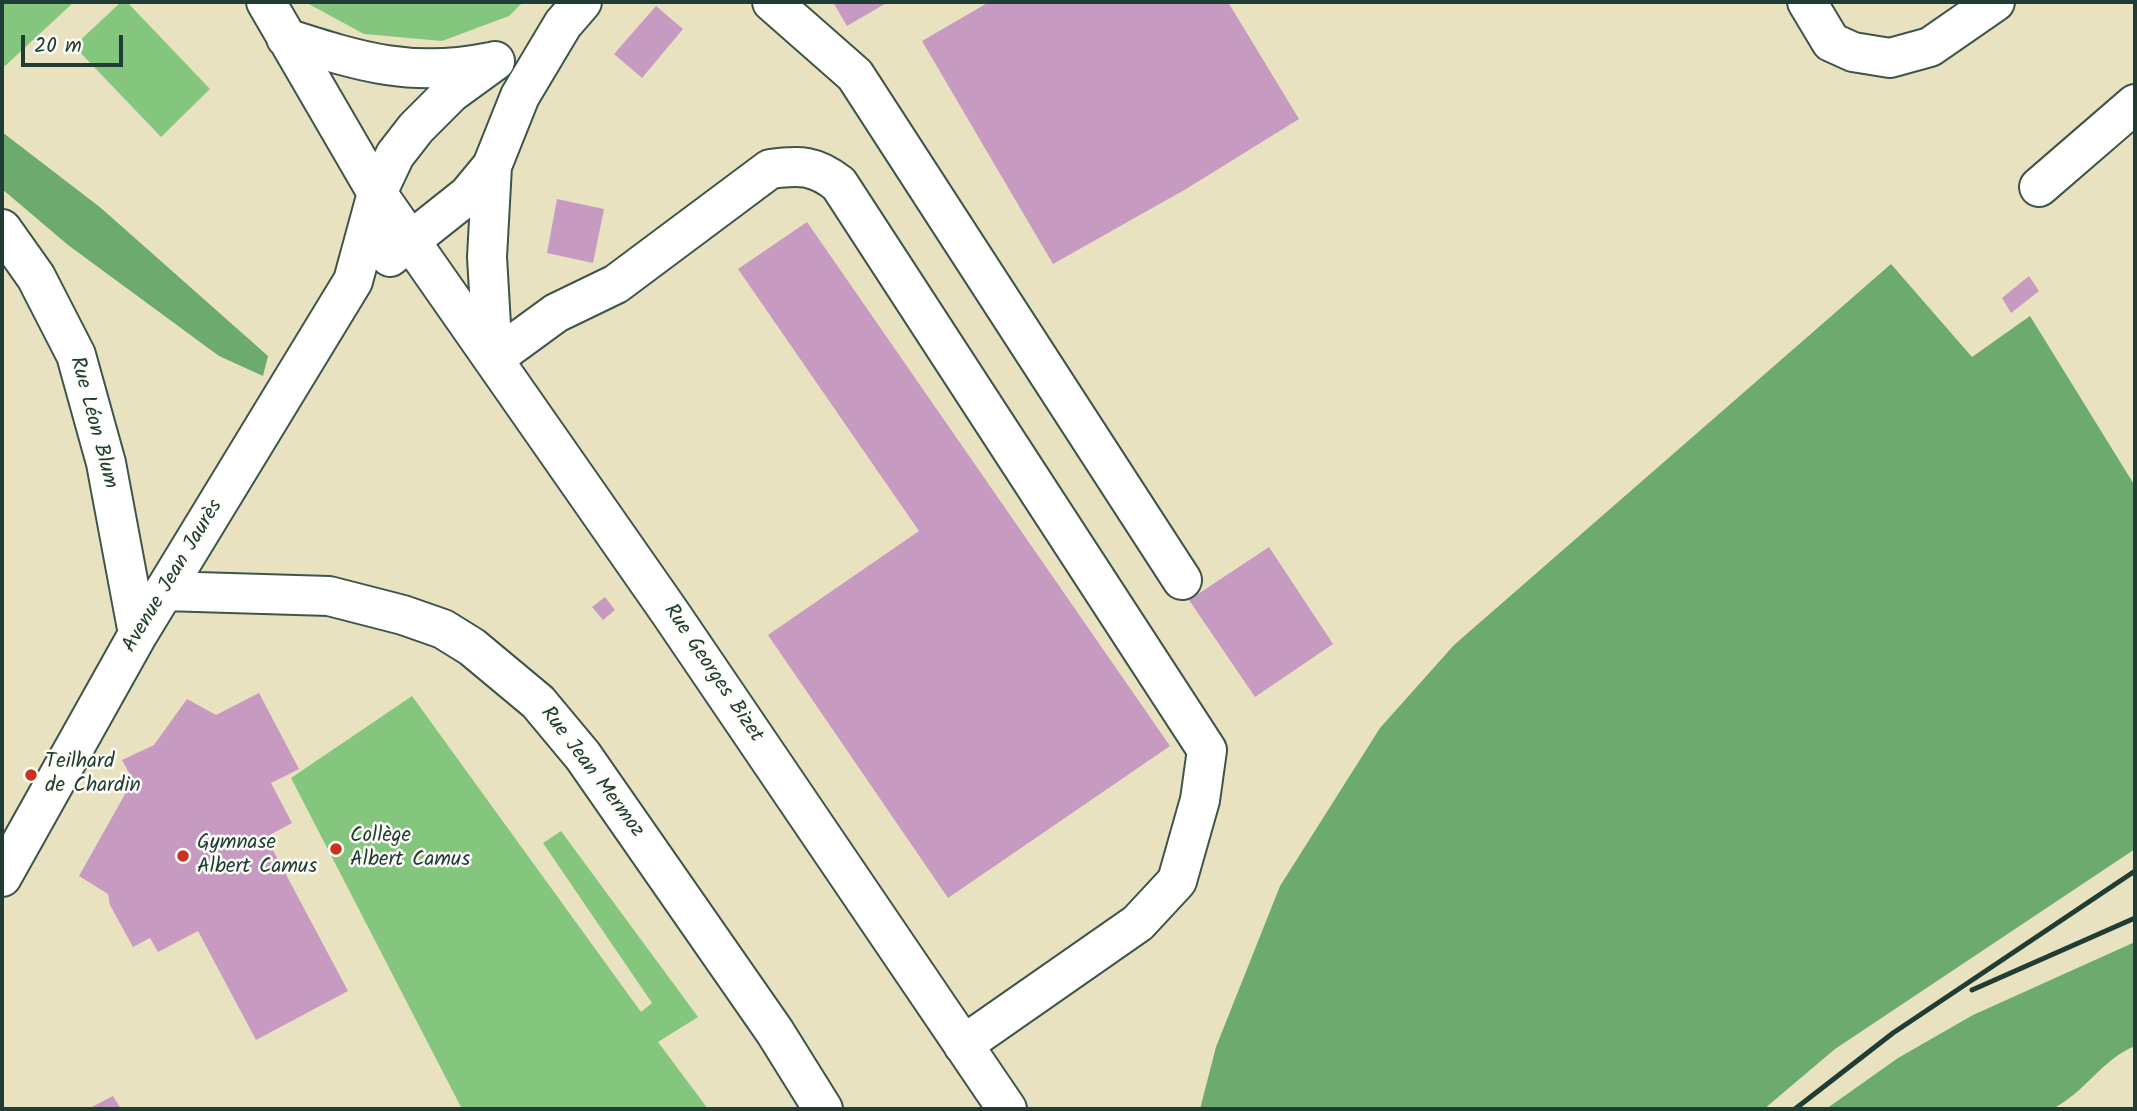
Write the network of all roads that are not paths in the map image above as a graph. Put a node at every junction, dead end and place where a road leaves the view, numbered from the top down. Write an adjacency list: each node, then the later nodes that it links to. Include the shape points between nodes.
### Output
1 (267, 2): 6 (street, Rue Georges Bizet)
2 (772, 2): 16 (street, via 855,75)
3 (1807, 2): 4 (street, via 1830,42 1853,52 1890,58 1930,47)
4 (1995, 2)
5 (572, 13): 7 (street, Avenue Jean Jaurès); 9 (street, Avenue Jean Jaurès, via 520,96)
6 (286, 38): 7 (street, Avenue Jean Jaurès, via 360,62 401,67 457,69); 11 (street, Rue Georges Bizet)
7 (495, 61): 11 (street, Avenue Jean Jaurès, via 451,93 416,128)
8 (2135, 104): 10 (street)
9 (492, 166): 13 (street, Avenue Jean Jaurès, via 468,195); 15 (street, Avenue Jean Jaurès, via 487,257)
10 (2039, 187)
11 (377, 193): 13 (street, Rue Georges Bizet); 14 (street, Avenue Jean Jaurès)
12 (2, 229): 18 (street, Rue Léon Blum, via 36,277 76,355 106,463)
13 (410, 243): 14 (street, Avenue Jean Jaurès); 15 (street, Rue Georges Bizet)
14 (353, 281): 17 (street, Avenue Jean Jaurès)
15 (493, 359): 20 (street, Rue Georges Bizet); 20 (street, via 556,313 616,284 770,169 821,170 839,184 1207,750 1200,800 1177,881 1138,923)
16 (1182, 580)
17 (164, 591): 18 (street, Avenue Jean Jaurès); 21 (street, Rue Jean Mermoz, via 329,596 443,629 472,648 538,702 583,755)
18 (138, 634): 19 (street, Avenue Jean Jaurès)
19 (2, 877)
20 (963, 1045): 22 (street, Rue Georges Bizet)
21 (823, 1109)
22 (1007, 1109)

